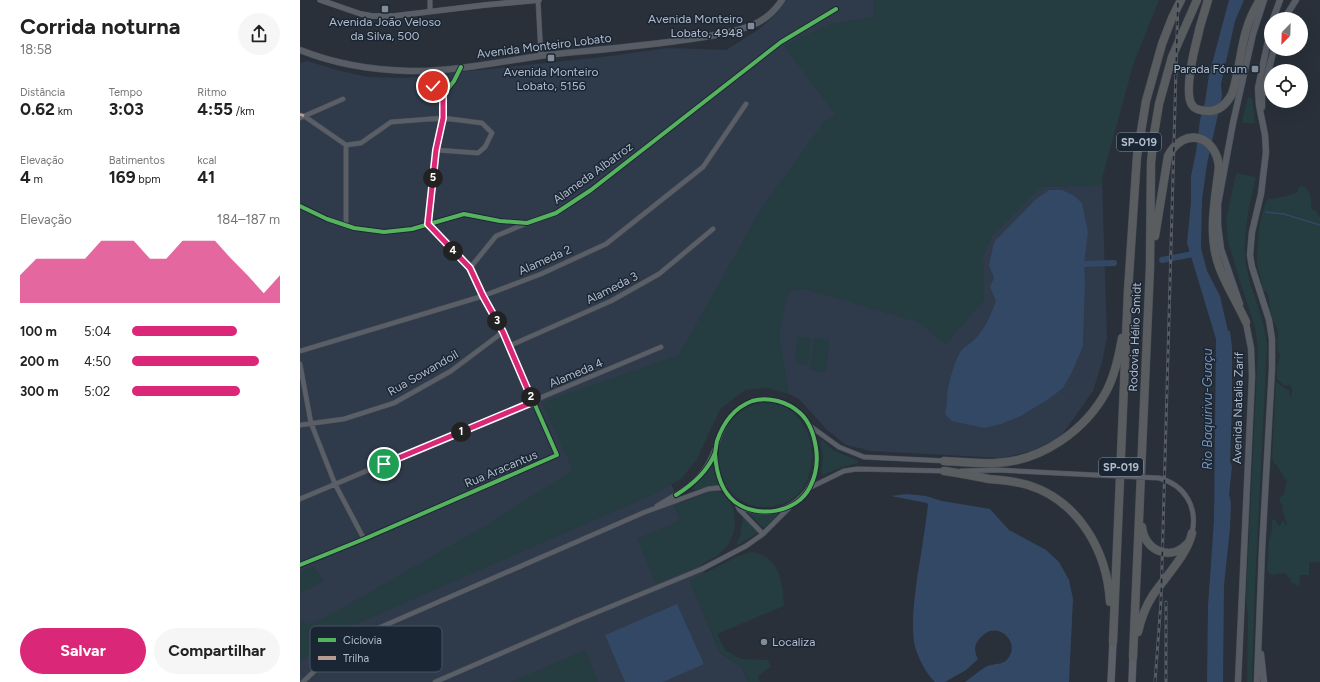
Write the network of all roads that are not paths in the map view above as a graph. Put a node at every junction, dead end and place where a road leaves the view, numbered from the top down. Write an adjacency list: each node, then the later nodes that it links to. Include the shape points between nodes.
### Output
1 (320, 0): 14 (street, via 348,11 372,16)
2 (430, 0): 14 (street)
3 (538, 0): 12 (street); 18 (street)
4 (782, 0): 18 (main road, Avenida Monteiro Lobato, via 774,11 761,21 735,31 666,43)
5 (1181, 0): 38 (highway, Rodovia Hélio Smidt / SP-019, via 1162,44 1146,101 1137,156)
6 (1198, 0): 36 (highway, Rodovia Hélio Smidt / SP-019, via 1172,57 1159,104 1152,163)
7 (1208, 0): 8 (highway, via 1197,37 1190,75 1192,105 1207,111 1222,107 1228,101 1234,87 1243,36)
8 (1260, 0)
9 (1264, 0): 40 (main road, Avenida Natalia Zarif, via 1253,34 1218,204 1221,249)
10 (1280, 0): 15 (main road)
11 (1296, 0): 16 (main road)
12 (485, 2): 14 (street)
13 (836, 8): 32 (street, Alameda Albatroz, via 781,42 591,190 556,213)
14 (430, 11)
15 (1276, 12)
16 (1288, 12)
17 (300, 50): 22 (main road, Avenida Monteiro Lobato, via 335,62 360,67)
18 (540, 56): 21 (main road, Avenida Monteiro Lobato)
19 (1265, 56): 26 (main road, via 1258,88)
20 (1272, 56): 26 (main road, via 1262,96)
21 (461, 67): 22 (main road, Avenida Monteiro Lobato); 23 (street)
22 (421, 71): 23 (street)
23 (443, 95): 28 (street)
24 (343, 99): 27 (street)
25 (746, 104): 39 (street, Alameda 2, via 703,167 606,244 541,274)
26 (1261, 113): 67 (main road, via 1266,141 1266,166 1252,232 1250,255 1269,320 1272,368)
27 (302, 117): 29 (street)
28 (443, 118): 29 (street, via 391,122 361,144); 30 (street); 30 (street, via 482,122 492,133 485,147 478,153)
29 (346, 145): 34 (street)
30 (436, 150): 33 (street)
31 (300, 206): 34 (street, Alameda Albatroz)
32 (527, 223): 33 (street, Alameda Albatroz, via 464,214); 37 (street, via 496,236)
33 (428, 224): 34 (street, Alameda Albatroz, via 412,229 384,232); 37 (street, Rua Aracantus)
34 (346, 226)
35 (713, 229): 42 (street, Alameda 3, via 659,274 611,301)
36 (1150, 267): 40 (highway, via 1168,156 1181,140 1197,138 1210,144 1218,158 1212,224 1214,242 1220,268); 60 (highway, Rodovia Hélio Smidt / SP-019)
37 (470, 268): 39 (street, Rua Aracantus)
38 (1128, 291): 51 (highway, via 1115,369 1094,410 1079,426 1061,441 1019,459 997,463); 68 (highway, Rodovia Hélio Smidt / SP-019)
39 (483, 296): 41 (street, Rua Aracantus); 44 (street, Alameda 2)
40 (1246, 322): 75 (main road, Avenida Natalia Zarif, via 1251,348 1252,376)
41 (503, 332): 42 (street, Rua Aracantus); 47 (street, Rua Sowandoil, via 452,371 394,402 344,419)
42 (509, 346): 46 (street, Rua Aracantus)
43 (661, 347): 46 (street, Alameda 4)
44 (300, 351)
45 (300, 364): 47 (street)
46 (533, 402): 54 (street, Alameda 4); 64 (street, Rua Aracantus, via 557,455)
47 (311, 423): 48 (street, Rua Sowandoil); 54 (street)
48 (300, 425)
49 (810, 425): 50 (street, via 788,404 766,399 752,401 736,411 725,423); 51 (street, via 839,447 864,457); 56 (street, via 817,456 815,474)
50 (715, 453): 55 (street, via 718,474); 61 (street, via 693,483)
51 (944, 461): 52 (street)
52 (997, 470): 53 (street); 62 (street, bridge, via 1159,478 1178,487 1188,498 1194,518)
53 (944, 471): 56 (street, via 857,468 844,471); 68 (highway, via 1010,480 1030,486 1065,506 1080,520 1092,537 1106,572 1110,588)
54 (334, 484): 57 (street, Alameda 4); 64 (street)
55 (724, 488): 58 (street); 61 (street, via 708,489)
56 (809, 488): 59 (street)
57 (300, 500)
58 (736, 502): 59 (street, via 746,508 764,512); 63 (street, via 739,509)
59 (794, 504): 63 (street)
60 (1139, 504): 62 (highway, via 1143,536 1156,550 1167,553 1179,550 1188,543); 69 (highway, Rodovia Hélio Smidt / SP-019)
61 (644, 512): 66 (street)
62 (1192, 533): 69 (highway, via 1187,548 1146,607)
63 (763, 534): 72 (street, via 702,569)
64 (364, 539): 65 (street, Rua Aracantus)
65 (300, 565)
66 (383, 626)
67 (1258, 636): 76 (main road); 77 (main road)
68 (1113, 642): 73 (main road, Rodovia Hélio Smidt / SP-019)
69 (1133, 657): 74 (main road, Rodovia Hélio Smidt / SP-019)
70 (314, 672): 71 (street)
71 (303, 682)
72 (435, 682)
73 (1111, 682)
74 (1132, 682)
75 (1238, 682)
76 (1257, 682)
77 (1264, 682)

